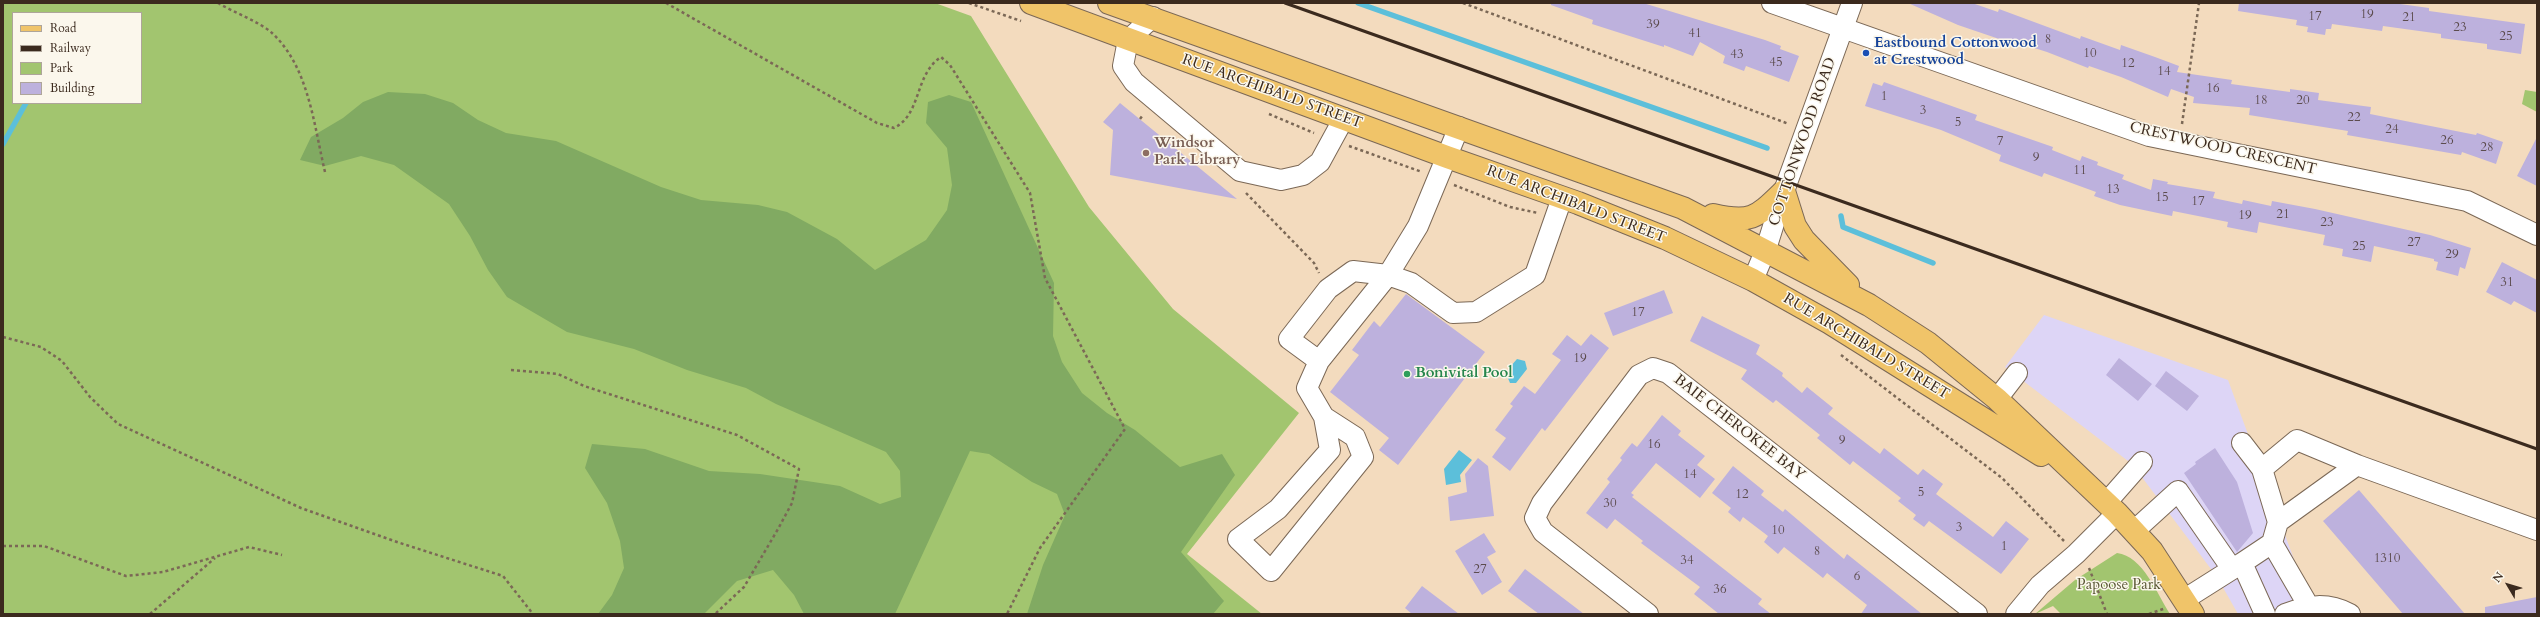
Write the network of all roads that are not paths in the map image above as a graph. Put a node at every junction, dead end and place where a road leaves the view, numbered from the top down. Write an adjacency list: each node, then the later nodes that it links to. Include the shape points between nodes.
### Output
1 (1109, 3): 5 (main road, RUE ARCHIBALD STREET)
2 (1772, 3): 6 (street, CRESTWOOD CRESCENT)
3 (1852, 3): 6 (street, COTTONWOOD ROAD)
4 (1030, 14): 7 (main road, RUE ARCHIBALD STREET)
5 (1153, 17): 7 (street); 9 (main road, RUE ARCHIBALD STREET)
6 (1843, 28): 11 (street, COTTONWOOD ROAD); 14 (street, CRESTWOOD CRESCENT, via 2149,136 2467,201)
7 (1128, 40): 8 (main road, RUE ARCHIBALD STREET); 8 (street, via 1123,66 1134,82 1240,171 1281,180 1303,174 1320,162)
8 (1344, 118): 10 (main road, RUE ARCHIBALD STREET)
9 (1459, 127): 10 (street); 13 (main road, RUE ARCHIBALD STREET)
10 (1447, 157): 12 (main road, RUE ARCHIBALD STREET); 16 (street, via 1418,226)
11 (1784, 191): 13 (main road, via 1762,213 1748,220 1736,220); 15 (street, COTTONWOOD ROAD); 18 (main road, via 1795,226 1804,240)
12 (1560, 208): 16 (street, via 1535,275 1476,312 1453,313 1411,283); 17 (main road, RUE ARCHIBALD STREET, via 1665,238)
13 (1683, 208): 15 (main road, RUE ARCHIBALD STREET)
14 (2537, 235)
15 (1766, 249): 17 (street, COTTONWOOD ROAD); 18 (main road, RUE ARCHIBALD STREET)
16 (1388, 275): 19 (street); 19 (street, via 1353,271 1328,289 1289,339)
17 (1753, 280): 27 (main road, RUE ARCHIBALD STREET, via 1910,371)
18 (1869, 304): 21 (main road, RUE ARCHIBALD STREET, via 1928,343)
19 (1319, 361): 22 (street, via 1307,388)
20 (2017, 373): 21 (street)
21 (1996, 399): 27 (main road, RUE ARCHIBALD STREET)
22 (1324, 417): 22 (street, via 1355,437 1363,457 1271,571 1238,538 1278,510 1330,450)
23 (2242, 443): 26 (street)
24 (2142, 462): 28 (street)
25 (2358, 465): 26 (street, via 2297,440); 29 (street); 30 (street)
26 (2262, 469): 29 (street)
27 (2084, 483): 28 (main road, RUE ARCHIBALD STREET)
28 (2112, 508): 31 (main road, RUE ARCHIBALD STREET); 38 (street, via 2076,554 2040,584)
29 (2278, 522): 32 (street)
30 (2537, 530)
31 (2134, 532): 33 (street, via 2178,491); 35 (main road, RUE ARCHIBALD STREET, via 2152,551)
32 (2272, 543): 33 (street); 34 (street)
33 (2237, 566): 35 (street); 39 (street)
34 (2308, 605): 40 (street); 41 (street, via 2338,608)
35 (2181, 607)
36 (1648, 614): 37 (street, BAIE CHEROKEE BAY, via 1543,532 1535,518 1542,503 1639,375 1654,368 1668,373)
37 (1977, 614)
38 (2016, 614)
39 (2265, 614)
40 (2285, 614)
41 (2350, 614)

